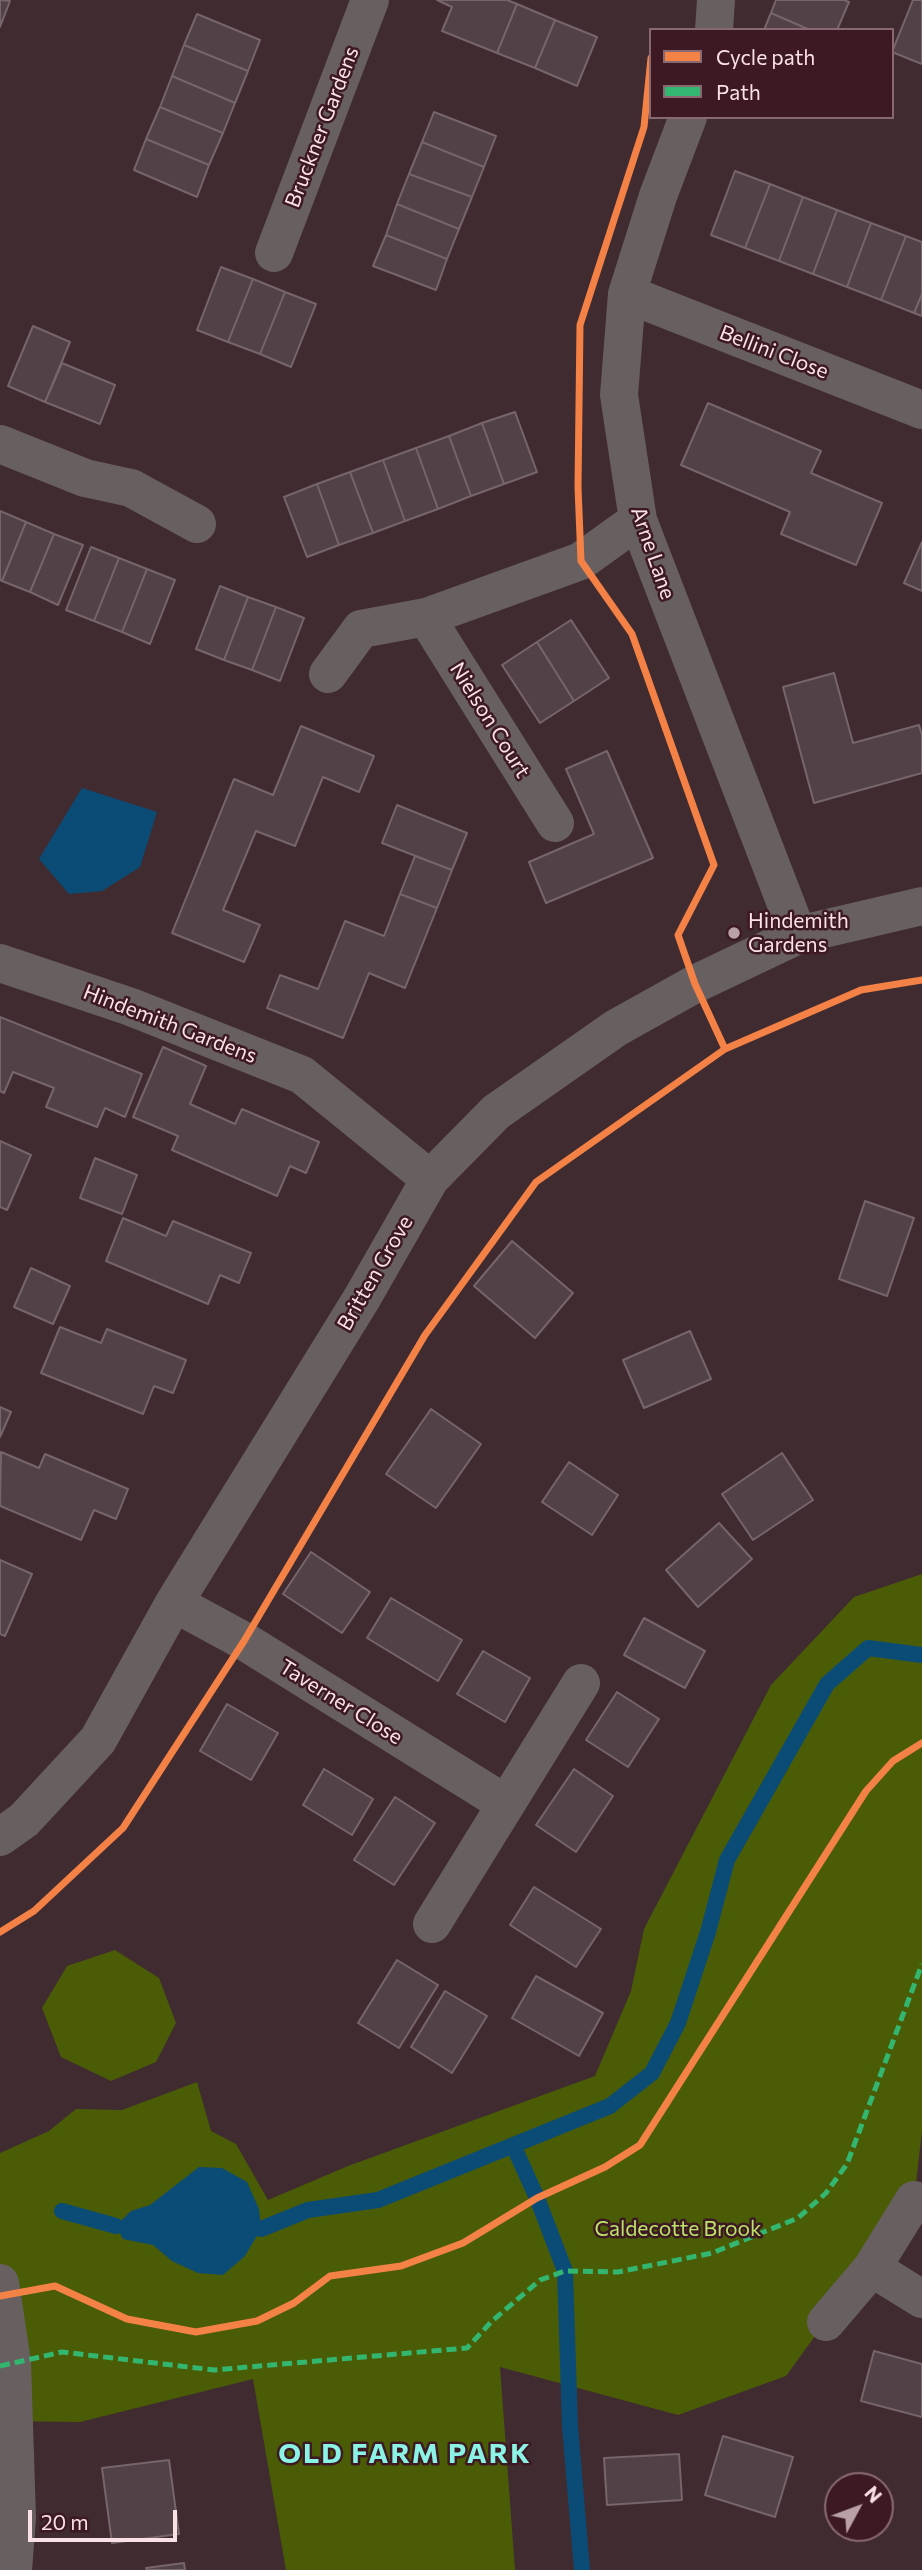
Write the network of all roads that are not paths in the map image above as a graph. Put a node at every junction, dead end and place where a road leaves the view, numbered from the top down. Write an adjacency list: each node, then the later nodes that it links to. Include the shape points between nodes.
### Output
1 (370, 0): 5 (street, Bruckner Gardens)
2 (716, 0): 3 (street)
3 (714, 28)
4 (687, 119): 6 (street, Arne Lane)
5 (274, 253)
6 (627, 294): 7 (street, Bellini Close); 9 (street, Arne Lane, via 619,395)
7 (922, 411)
8 (0, 444): 10 (street, via 85,478 131,488)
9 (638, 520): 11 (street, via 582,561); 15 (street, Arne Lane)
10 (197, 524)
11 (426, 617): 12 (street, via 361,629); 13 (street, Nielson Court)
12 (328, 674)
13 (555, 823)
14 (922, 906): 15 (street, Britten Grove)
15 (797, 935): 17 (street, Britten Grove, via 616,1028 496,1112)
16 (0, 963): 17 (street, Hindemith Gardens, via 131,1007 302,1075)
17 (430, 1179): 18 (street, Britten Grove)
18 (174, 1603): 20 (street, Taverner Close, via 244,1641); 21 (street, Britten Grove, via 98,1740 24,1820)
19 (582, 1683): 20 (street)
20 (506, 1804): 22 (street)
21 (0, 1838)
22 (432, 1924)
23 (914, 2200): 24 (street)
24 (872, 2267): 26 (street); 27 (street)
25 (0, 2283): 28 (street, via 12,2362 17,2518)
26 (922, 2298)
27 (826, 2322)
28 (13, 2570)

